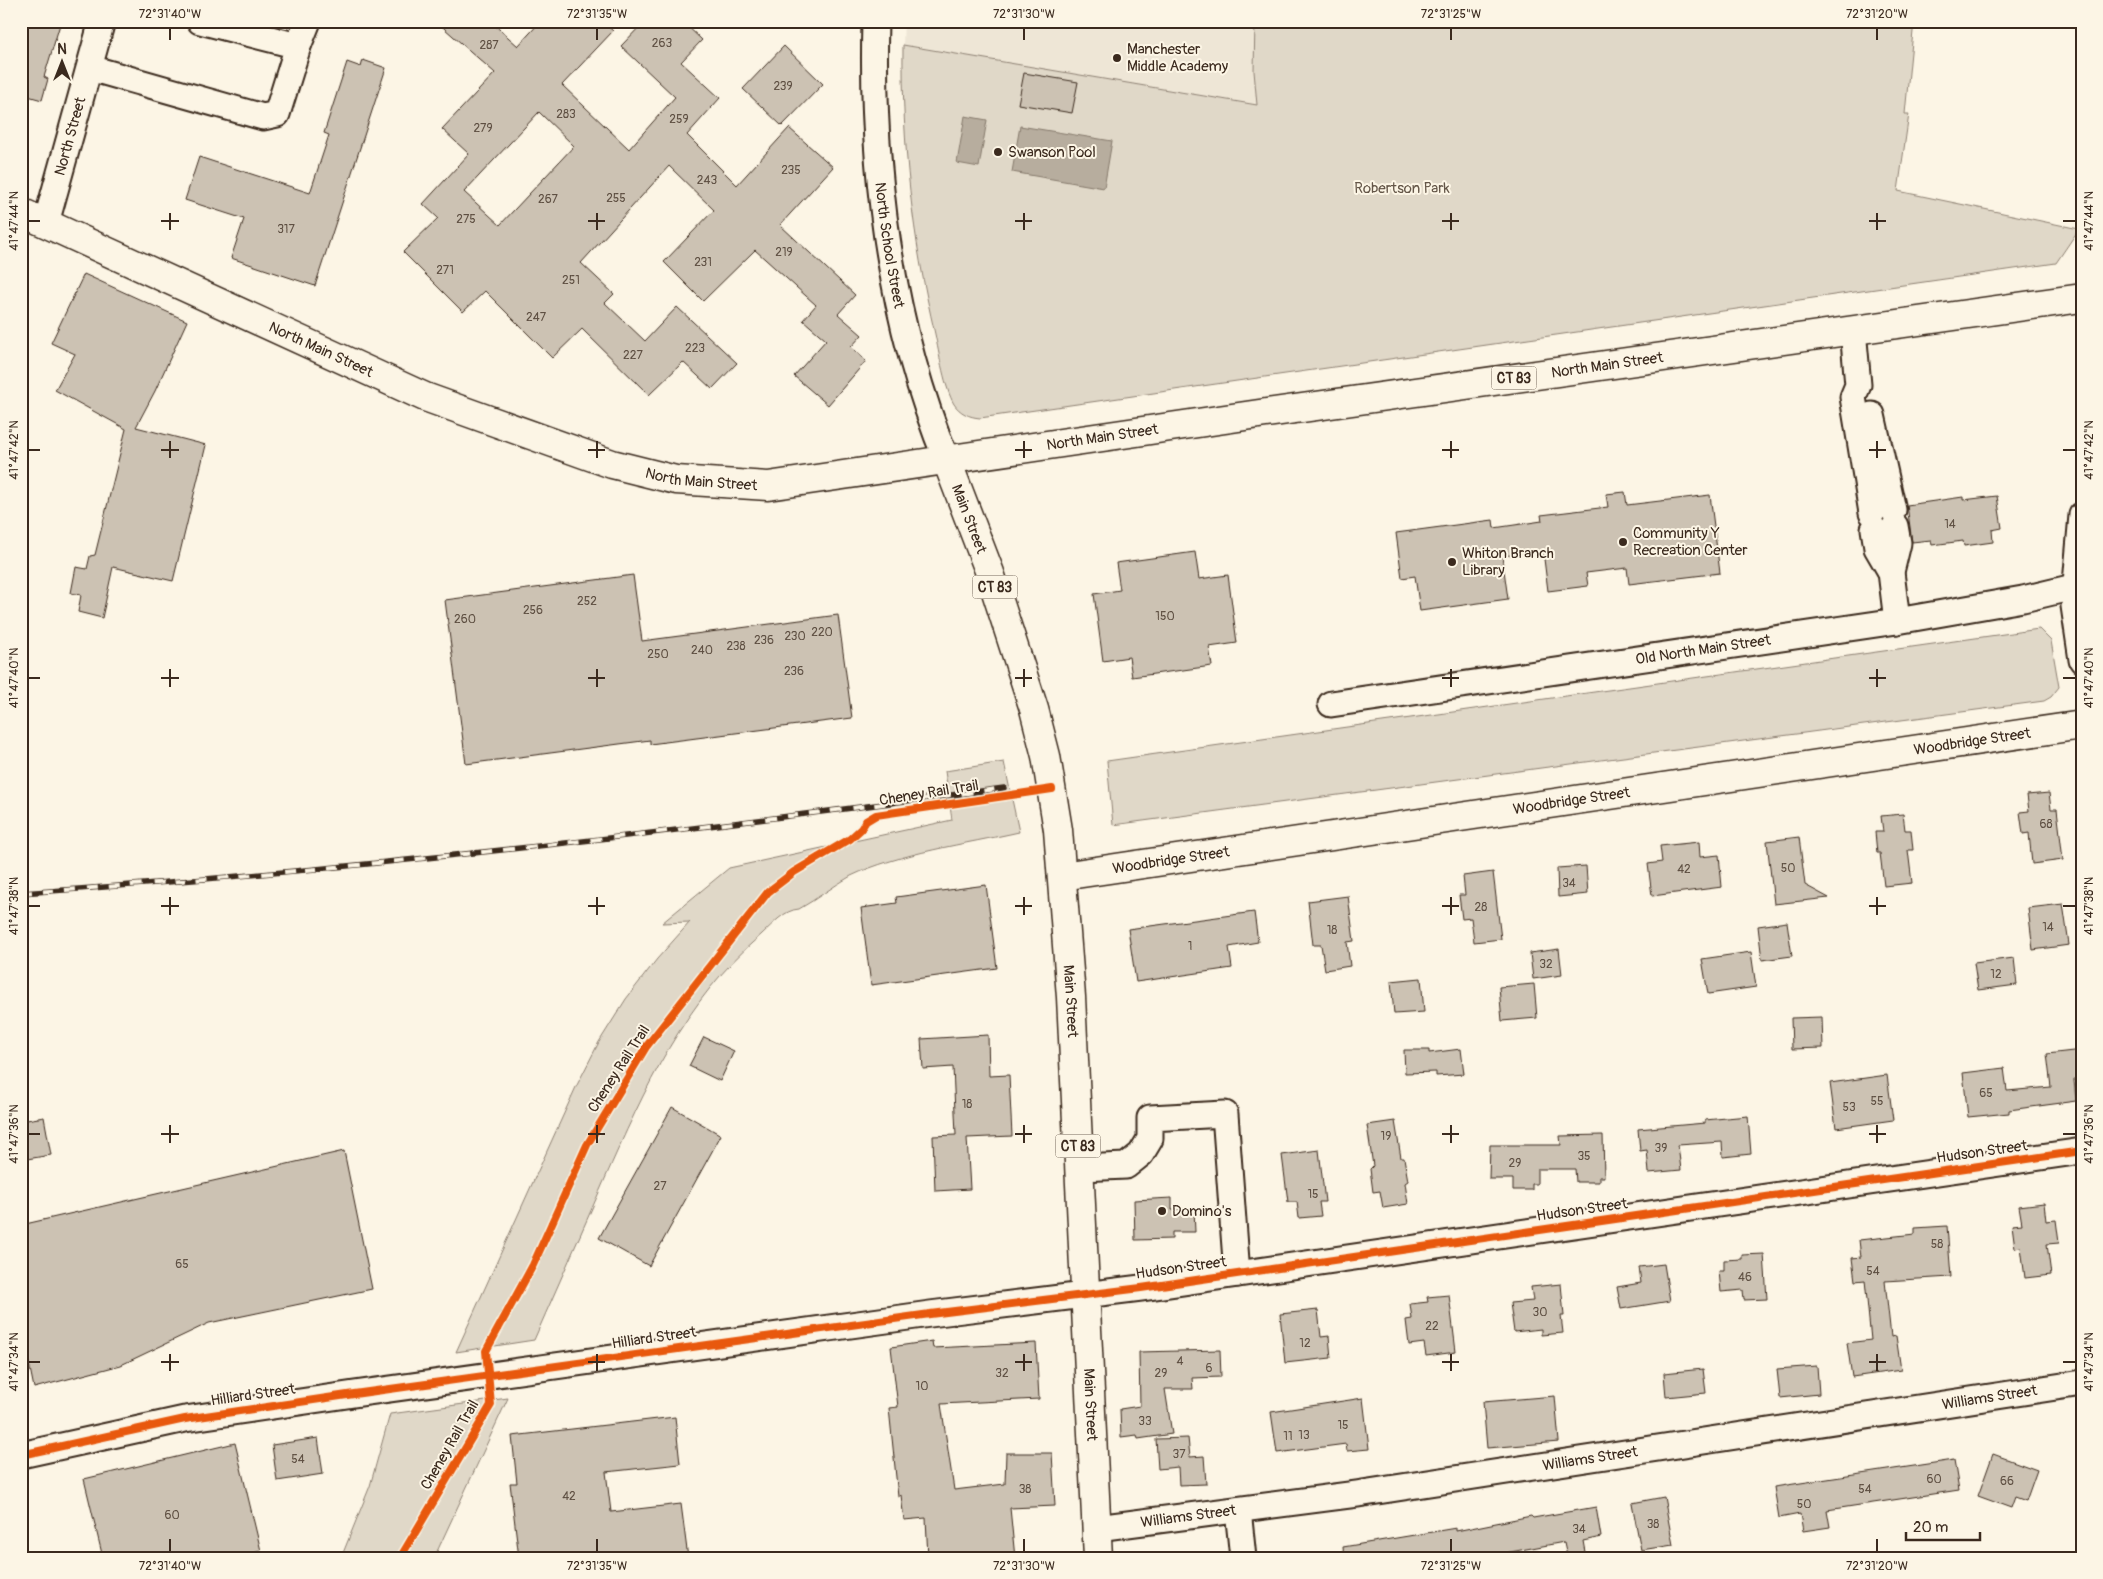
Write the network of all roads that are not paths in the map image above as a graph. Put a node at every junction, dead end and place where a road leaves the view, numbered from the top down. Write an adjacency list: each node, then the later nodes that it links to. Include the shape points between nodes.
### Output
1 (102, 21): 6 (street, North Street)
2 (200, 21): 5 (street)
3 (308, 21): 5 (street)
4 (875, 21): 11 (street, North School Street, via 875,123 889,248 912,361)
5 (298, 46): 6 (street, via 277,114 263,117)
6 (90, 68): 8 (street, North Street)
7 (21, 212): 8 (main road, North Main Street)
8 (46, 223): 11 (main road, North Main Street, via 424,397 621,466 676,480 768,486)
9 (2082, 298): 10 (main road, North Main Street / CT 83)
10 (1854, 330): 11 (main road, North Main Street / CT 83); 14 (street, via 1858,385 1867,393 1884,520 1877,548 1891,572)
11 (947, 461): 18 (main road, Main Street / CT 83, via 990,573 1034,709 1052,792)
12 (2082, 515): 13 (street)
13 (2078, 585): 14 (street, Old North Main Street, via 2023,599); 15 (street, via 2075,619)
14 (1897, 621): 16 (street, Old North Main Street)
15 (2082, 660)
16 (1331, 704)
17 (2082, 725): 18 (main road, Woodbridge Street)
18 (1062, 876): 20 (main road, Main Street / CT 83)
19 (2082, 1151): 21 (street, Hudson Street)
20 (1080, 1168): 21 (street, via 1126,1166 1141,1154 1150,1139 1150,1118 1225,1114); 22 (main road, Main Street / CT 83)
21 (1237, 1274): 22 (street, Hudson Street)
22 (1085, 1294): 24 (street, Hilliard Street, via 684,1347 185,1419); 26 (main road, Main Street / CT 83)
23 (2082, 1383): 25 (street, Williams Street)
24 (21, 1455)
25 (1238, 1510): 26 (street, Williams Street); 28 (street)
26 (1097, 1528): 27 (main road, Main Street / CT 83)
27 (1098, 1558)
28 (1243, 1558)

